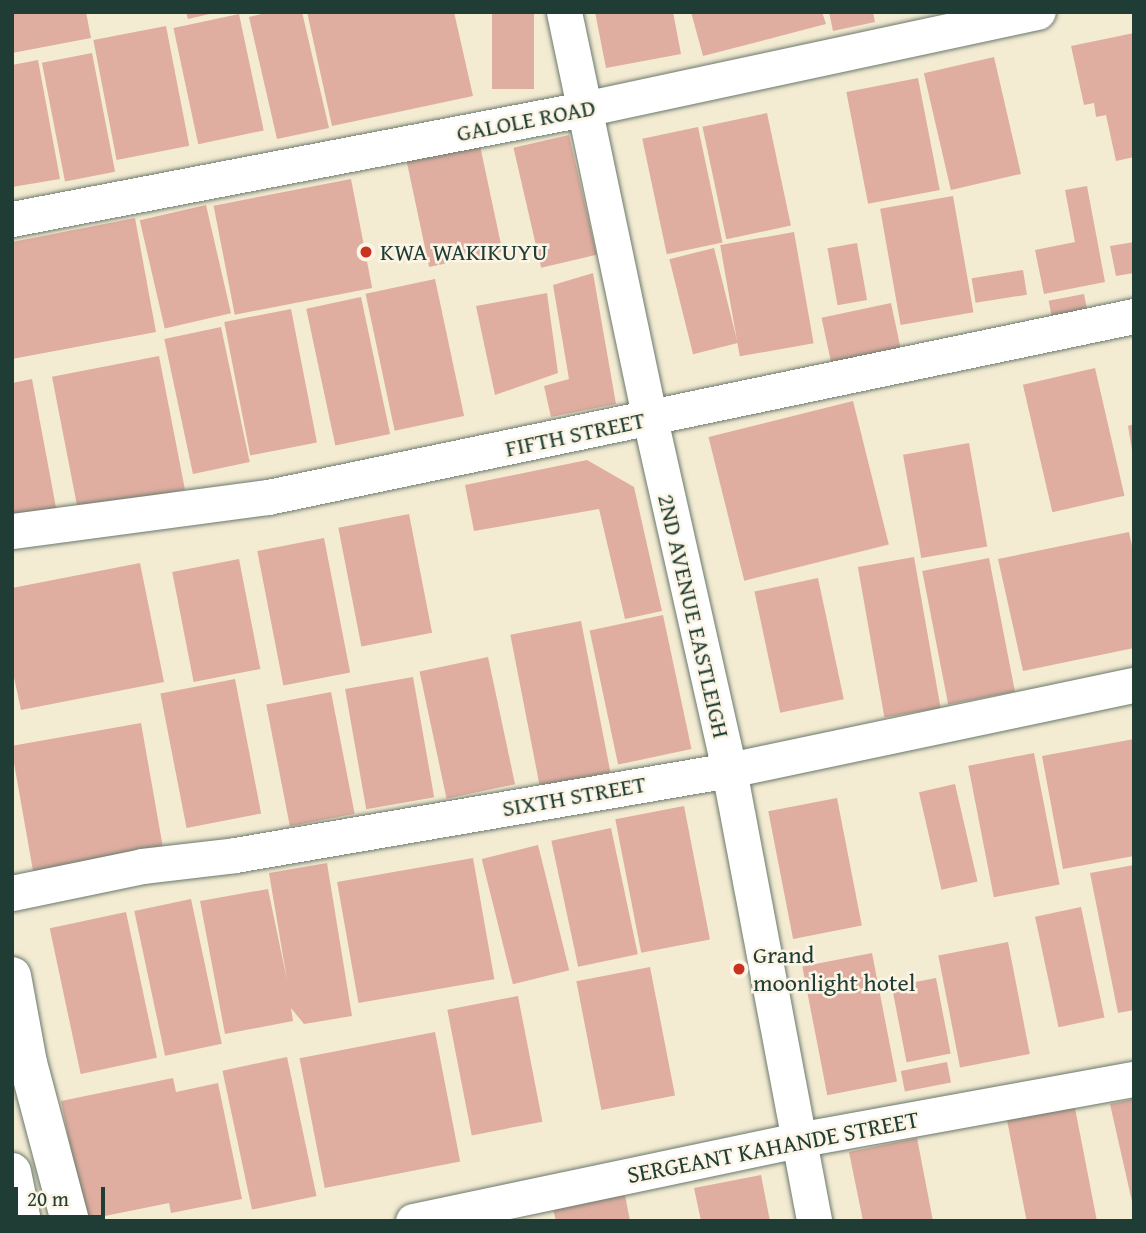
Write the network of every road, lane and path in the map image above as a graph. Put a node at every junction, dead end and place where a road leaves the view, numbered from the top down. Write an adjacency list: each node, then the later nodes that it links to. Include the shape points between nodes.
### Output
1 (564, 12): 3 (street, 2ND AVENUE EASTLEIGH)
2 (1038, 12): 3 (street, GALOLE ROAD)
3 (584, 109): 4 (street, GALOLE ROAD); 6 (street, 2ND AVENUE EASTLEIGH)
4 (12, 219)
5 (1134, 316): 6 (street, FIFTH STREET)
6 (650, 419): 7 (street, FIFTH STREET, via 268,497); 9 (street, 2ND AVENUE EASTLEIGH)
7 (12, 531)
8 (1134, 685): 9 (street, SIXTH STREET)
9 (729, 770): 10 (street, SIXTH STREET, via 235,855 142,866); 13 (street, 2ND AVENUE EASTLEIGH)
10 (12, 893)
11 (12, 976): 16 (main road, via 28,1063)
12 (1134, 1079): 13 (street, SERGEANT KAHANDE STREET)
13 (797, 1140): 17 (street, SERGEANT KAHANDE STREET); 18 (street, 2ND AVENUE EASTLEIGH)
14 (12, 1172): 15 (main road)
15 (22, 1221)
16 (70, 1221)
17 (413, 1221)
18 (814, 1221)

